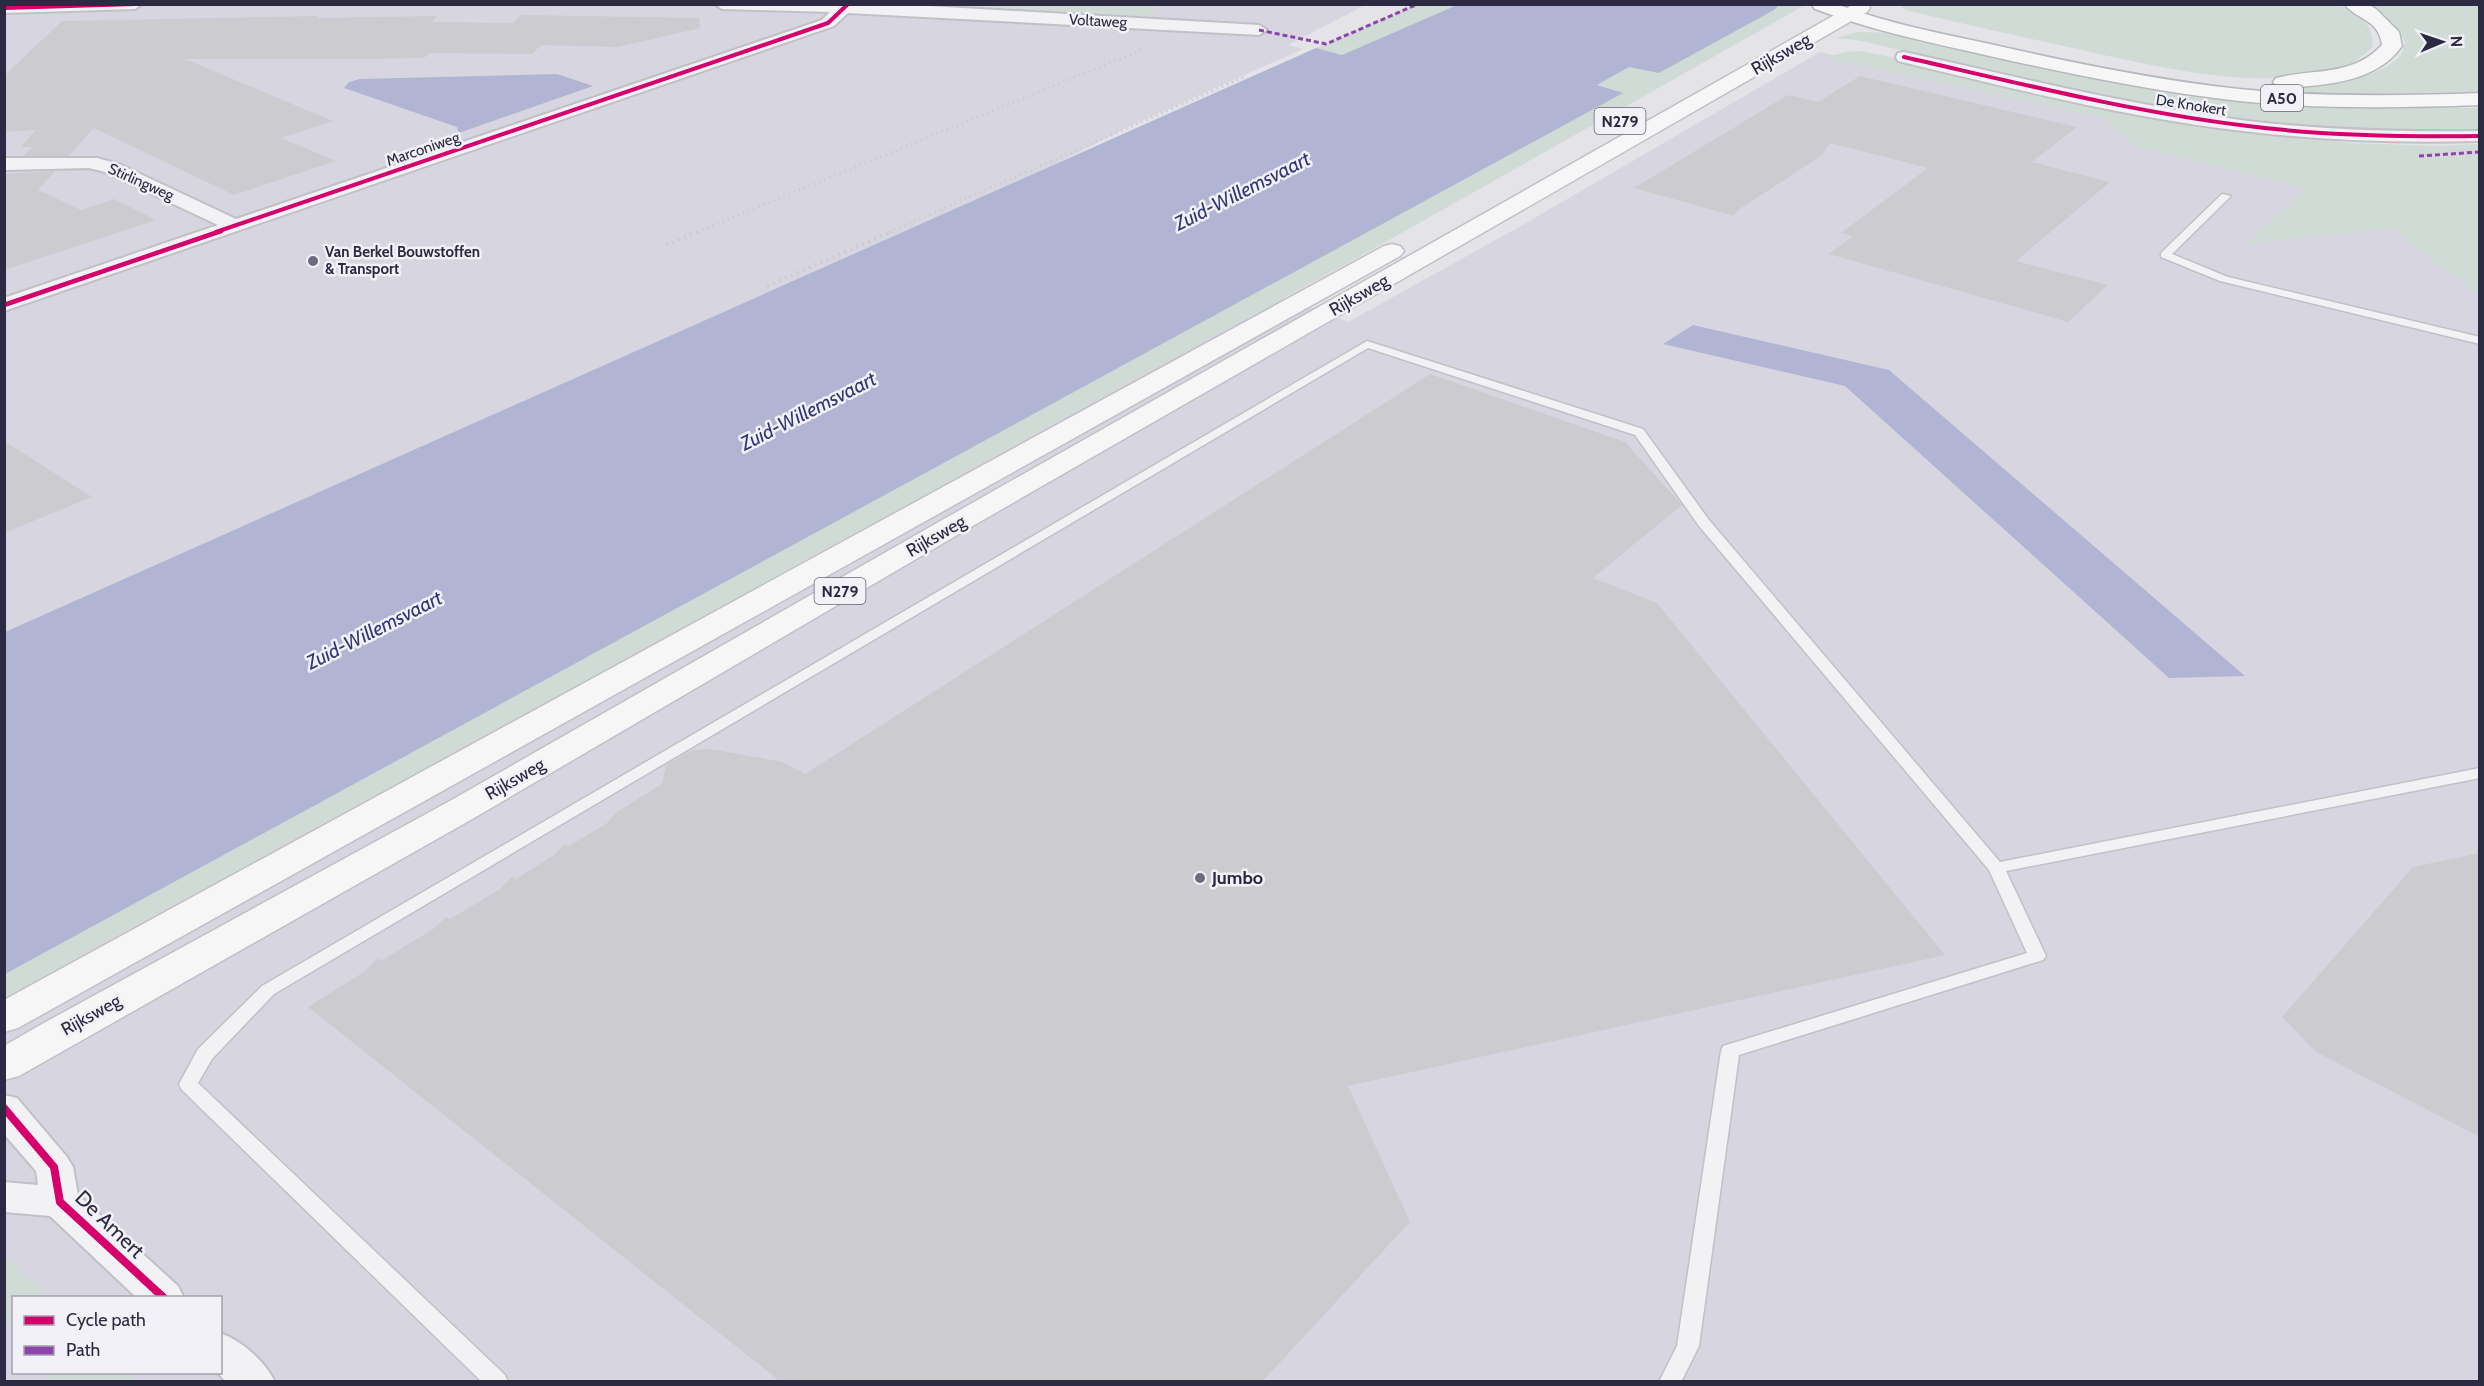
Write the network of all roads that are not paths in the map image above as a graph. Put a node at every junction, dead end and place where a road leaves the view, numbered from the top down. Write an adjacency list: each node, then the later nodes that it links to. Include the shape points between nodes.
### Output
1 (135, 4): 5 (street)
2 (722, 4): 6 (street, Voltaweg)
3 (2353, 4): 7 (main road, A50, via 2370,13 2390,32 2392,46 2382,59 2366,69 2339,76 2274,82 2172,75)
4 (1822, 5): 7 (main road, A50); 8 (main road, Rijksweg)
5 (4, 8)
6 (844, 8): 9 (street, Voltaweg); 15 (street, Marconiweg, via 828,23)
7 (1859, 9): 11 (main road, A50, via 1900,30 2099,73 2209,92 2333,101); 22 (main road, Rijksweg / N279, via 461,810)
8 (1800, 17)
9 (1259, 30)
10 (1904, 57): 12 (street, De Knokert, via 2217,122 2333,135)
11 (2480, 99)
12 (2480, 136)
13 (4, 164): 15 (street, Stirlingweg, via 90,162 112,168)
14 (2226, 196): 18 (lane, via 2165,255 2224,279)
15 (235, 226): 17 (street, Marconiweg)
16 (1418, 236): 21 (main road, Rijksweg / N279)
17 (4, 305)
18 (2480, 341)
19 (2480, 772): 20 (lane)
20 (1996, 868): 29 (lane, via 1704,523 1639,432 1367,344 268,990 205,1054 188,1084); 30 (lane, via 2037,956 1730,1050 1688,1346)
21 (4, 1018)
22 (4, 1065)
23 (4, 1108): 25 (street, De Amert, via 54,1167)
24 (4, 1197): 25 (street, De Amert)
25 (60, 1202): 26 (street, De Amert)
26 (162, 1296)
27 (222, 1352): 28 (street)
28 (255, 1382)
29 (497, 1382)
30 (1670, 1382)

